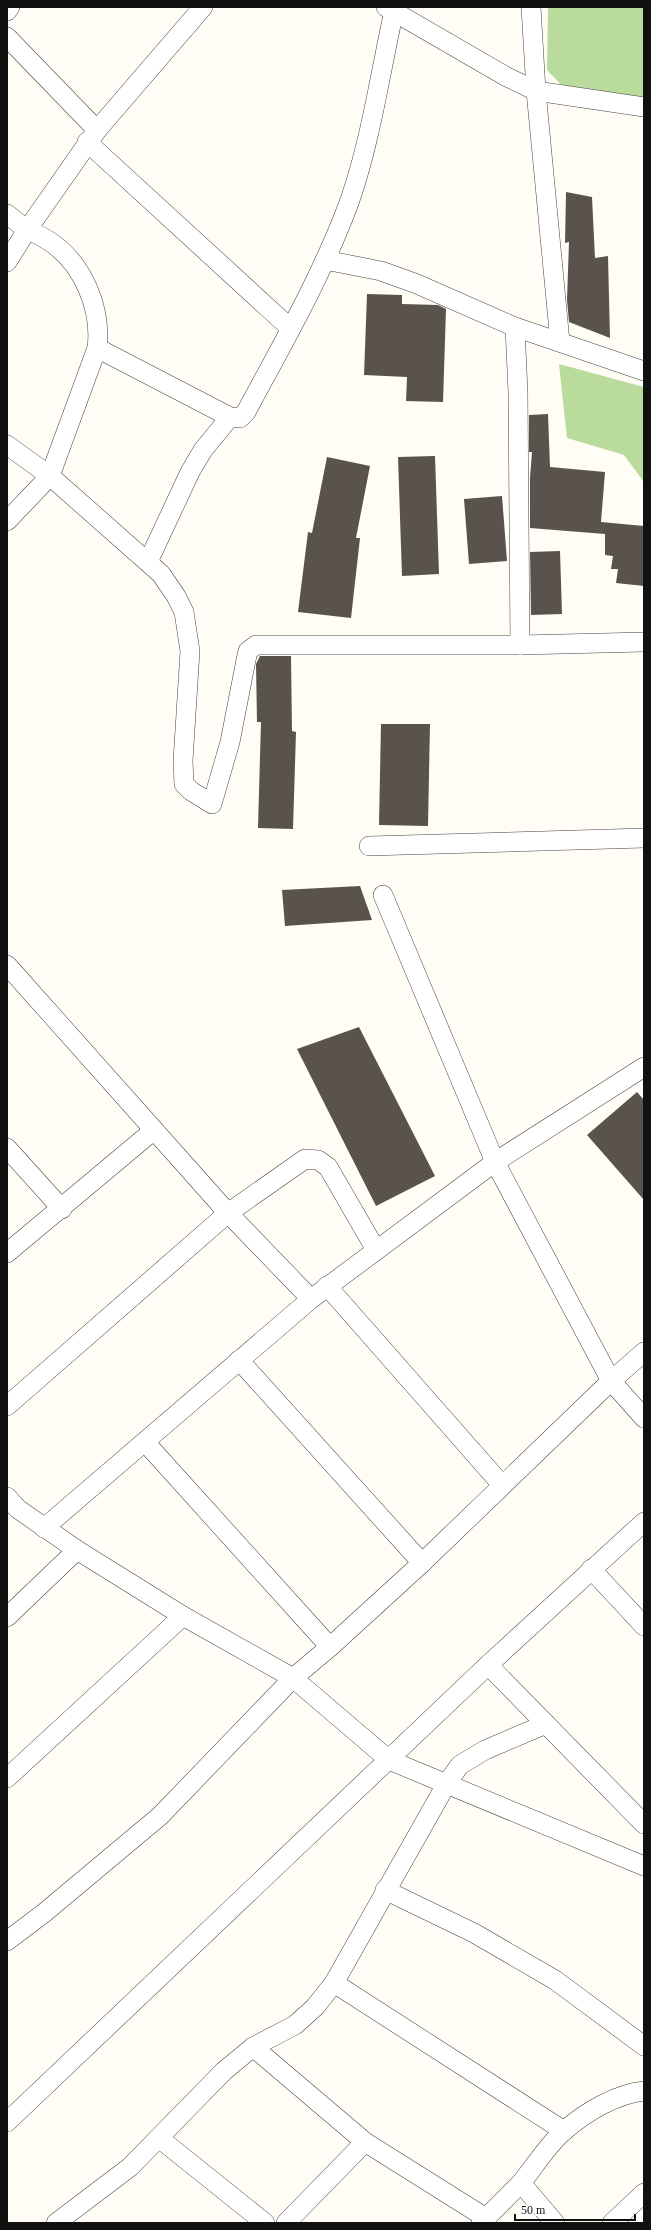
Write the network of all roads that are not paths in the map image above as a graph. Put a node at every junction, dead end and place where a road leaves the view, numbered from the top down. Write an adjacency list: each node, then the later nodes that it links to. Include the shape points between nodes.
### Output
1 (10, 7): 5 (street)
2 (203, 7): 9 (street)
3 (531, 7): 7 (street)
4 (390, 9): 7 (street); 12 (street, via 359,173)
5 (7, 11)
6 (7, 37): 9 (street)
7 (536, 91): 8 (street); 16 (street)
8 (644, 107)
9 (92, 136): 11 (street); 15 (street)
10 (7, 214): 11 (street)
11 (28, 230): 13 (street); 17 (street, via 50,241 71,260 97,313)
12 (325, 260): 14 (street, via 381,271); 15 (street)
13 (7, 262)
14 (515, 327): 16 (street); 25 (street)
15 (290, 328): 19 (street, via 246,412 240,418)
16 (560, 342): 18 (street)
17 (97, 348): 19 (street); 21 (street)
18 (644, 371)
19 (230, 417): 23 (street, via 193,466)
20 (7, 445): 21 (street)
21 (50, 476): 22 (street); 23 (street)
22 (7, 522)
23 (148, 562): 25 (street, via 161,574 184,612 190,652 183,761 184,784 212,804 230,742 248,651 256,645)
24 (644, 642): 25 (street)
25 (520, 645)
26 (644, 838): 27 (street)
27 (369, 846)
28 (383, 895): 33 (street)
29 (7, 965): 31 (street)
30 (644, 1067): 33 (street)
31 (154, 1130): 34 (street); 35 (street)
32 (7, 1148): 34 (street)
33 (495, 1162): 36 (street); 42 (street)
34 (62, 1209): 37 (street)
35 (228, 1214): 36 (street, via 305,1159 318,1160 328,1167); 39 (street); 43 (street)
36 (376, 1250): 38 (street)
37 (7, 1253)
38 (328, 1286): 39 (street); 46 (street)
39 (311, 1299): 41 (street)
40 (644, 1352): 42 (street)
41 (239, 1360): 45 (street); 51 (street)
42 (612, 1381): 44 (street); 46 (street)
43 (7, 1406)
44 (644, 1418)
45 (145, 1442): 49 (street); 56 (street)
46 (502, 1485): 51 (street)
47 (11, 1507): 49 (street)
48 (644, 1522): 52 (street)
49 (44, 1528): 50 (street)
50 (77, 1550): 53 (street); 54 (street)
51 (422, 1563): 56 (street)
52 (591, 1569): 55 (street); 57 (street)
53 (184, 1616): 58 (street); 61 (street)
54 (7, 1617)
55 (644, 1626)
56 (330, 1647): 58 (street)
57 (488, 1665): 59 (street); 60 (street)
58 (293, 1678): 60 (street); 66 (street, via 144,1830)
59 (546, 1724): 62 (street, via 485,1750 460,1765); 63 (street)
60 (389, 1760): 62 (street); 71 (street)
61 (7, 1778)
62 (447, 1783): 64 (street); 65 (street)
63 (644, 1824)
64 (644, 1865)
65 (385, 1890): 67 (street); 68 (street, via 474,1934 555,1980)
66 (7, 1941)
67 (334, 1983): 69 (street, via 315,2007 295,2025); 72 (street)
68 (644, 2046)
69 (253, 2047): 73 (street, via 224,2071); 74 (street)
70 (644, 2091): 72 (street, via 632,2092 597,2108)
71 (7, 2122)
72 (564, 2131): 75 (street)
73 (159, 2138): 78 (street, via 130,2167); 79 (street)
74 (365, 2142): 77 (street); 80 (street)
75 (521, 2183): 77 (street); 81 (street)
76 (644, 2193): 82 (street)
77 (484, 2220)
78 (56, 2223)
79 (265, 2223)
80 (286, 2223)
81 (555, 2223)
82 (612, 2223)

